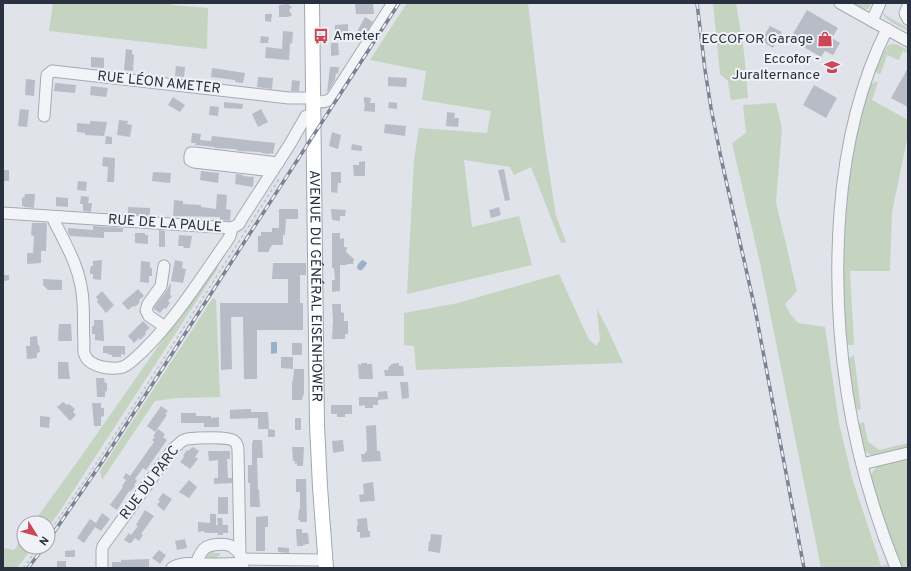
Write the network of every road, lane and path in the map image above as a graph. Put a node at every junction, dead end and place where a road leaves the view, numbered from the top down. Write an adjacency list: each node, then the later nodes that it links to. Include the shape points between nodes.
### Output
1 (312, 3): 10 (main road, AVENUE DU GÉNÉRAL EISENHOWER)
2 (393, 3): 10 (street, RUE LÉON AMETER, via 332,98)
3 (840, 3): 7 (street)
4 (880, 3): 7 (street)
5 (908, 6): 6 (street, via 905,13)
6 (908, 18)
7 (872, 21): 8 (street)
8 (887, 29): 9 (street); 19 (street, via 868,74 852,128 839,227 839,330 848,400)
9 (908, 41)
10 (313, 105): 11 (street, RUE LÉON AMETER, via 289,98 52,71 47,75); 12 (street, RUE DE LA PAULE); 24 (main road, AVENUE DU GÉNÉRAL EISENHOWER, via 317,425)
11 (44, 116)
12 (277, 170): 12 (street, via 194,162 190,160 190,156 194,152); 15 (street, RUE DE LA PAULE, via 239,224); 20 (path, via 120,427)
13 (3, 214): 14 (street, RUE DE LA PAULE)
14 (54, 217): 15 (street, RUE DE LA PAULE); 17 (street, via 80,280 84,355 87,359 105,368 122,367 133,360)
15 (232, 228): 17 (street, via 227,241)
16 (164, 266): 17 (street, via 161,286 146,310 149,316)
17 (165, 327)
18 (908, 453): 19 (street)
19 (862, 464): 28 (street, via 869,492)
20 (56, 522)
21 (33, 555): 25 (path)
22 (242, 561): 23 (street); 23 (street, via 236,549 230,545 214,544 204,549); 24 (street); 26 (street, RUE DU PARC, via 236,443 225,438 190,438 173,449 104,546)
23 (196, 563): 27 (street)
24 (326, 564)
25 (24, 568)
26 (102, 568)
27 (172, 568)
28 (896, 568)

